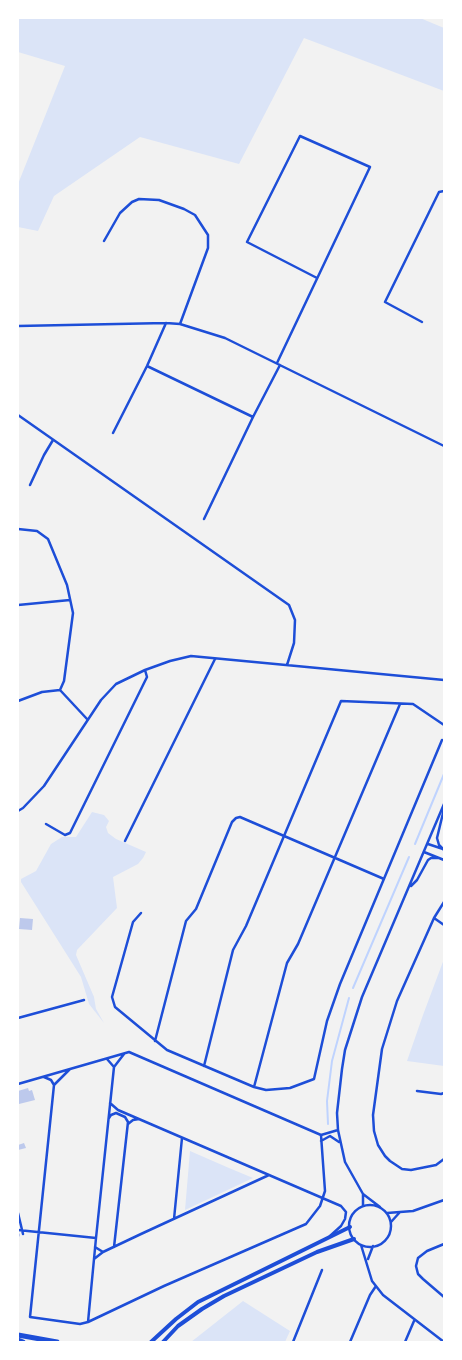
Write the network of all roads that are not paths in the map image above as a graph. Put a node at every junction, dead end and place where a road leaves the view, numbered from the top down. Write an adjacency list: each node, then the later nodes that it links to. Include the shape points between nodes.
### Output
1 (444, 192): 4 (street, via 438,192 384,302)
2 (104, 241): 6 (street, via 120,213 139,199 159,200 195,215 208,235 208,248)
3 (317, 278): 3 (street, via 247,242 300,136 370,167); 8 (street)
4 (422, 322)
5 (166, 323): 6 (street); 7 (street); 9 (street)
6 (180, 324): 8 (street, via 226,338)
7 (18, 326)
8 (279, 364): 11 (street); 14 (street)
9 (147, 366): 11 (street); 12 (street)
10 (18, 415): 13 (street)
11 (253, 417): 16 (street)
12 (112, 434)
13 (53, 440): 15 (street); 21 (street, via 289,605 295,620 294,643)
14 (444, 446)
15 (30, 485)
16 (204, 519)
17 (18, 529): 18 (street, via 37,532 48,538 68,585)
18 (70, 600): 19 (street); 24 (street, via 73,613)
19 (18, 606)
20 (215, 659): 21 (street); 22 (street, via 191,656); 36 (street)
21 (286, 665): 23 (street)
22 (145, 670): 27 (street, via 116,684); 34 (street, via 147,678 70,833 65,835)
23 (444, 680)
24 (60, 690): 25 (street, via 42,692); 27 (street)
25 (18, 701)
26 (400, 703): 28 (street, via 413,704); 35 (street, via 341,700); 40 (street)
27 (88, 719): 32 (street, via 44,786)
28 (444, 724)
29 (442, 740): 43 (street)
30 (18, 805): 32 (street)
31 (444, 805): 37 (street); 38 (street, via 437,838)
32 (23, 808): 33 (street)
33 (18, 811)
34 (46, 824)
35 (284, 836): 40 (street); 51 (street, via 240,818 232,822 196,909 186,921); 54 (street, via 233,950)
36 (125, 841)
37 (428, 844): 38 (street); 39 (street)
38 (444, 850)
39 (424, 852): 41 (street); 44 (street)
40 (335, 858): 43 (street); 60 (street, via 287,964)
41 (439, 858): 42 (street); 44 (street, via 428,860)
42 (444, 860)
43 (384, 878): 60 (street, via 326,1025 314,1079 290,1088 266,1090)
44 (410, 887): 67 (street, via 351,1029 342,1069)
45 (444, 902): 47 (street)
46 (142, 913): 51 (street, via 133,922 112,997 115,1007)
47 (434, 918): 48 (street); 72 (street, via 397,1001 382,1049 375,1091 374,1131 385,1156 402,1169 436,1165)
48 (444, 925)
49 (84, 1000): 50 (street)
50 (18, 1018)
51 (155, 1041): 54 (street, via 167,1050)
52 (126, 1052): 53 (street); 55 (street); 68 (street)
53 (106, 1059): 55 (street); 56 (street)
54 (204, 1066): 60 (street)
55 (114, 1067): 63 (street)
56 (70, 1069): 57 (street); 59 (street)
57 (43, 1077): 58 (street); 59 (street)
58 (18, 1084)
59 (54, 1085): 86 (street)
60 (254, 1087)
61 (416, 1091): 62 (street)
62 (444, 1093)
63 (110, 1103): 64 (street); 65 (street)
64 (109, 1118): 66 (street, via 116,1113 126,1117); 88 (street)
65 (140, 1120): 66 (street); 69 (street)
66 (128, 1124): 96 (street)
67 (338, 1130): 68 (street); 71 (street)
68 (321, 1135): 70 (street)
69 (182, 1138): 73 (street); 82 (street)
70 (321, 1141): 71 (street, via 330,1136); 75 (street)
71 (340, 1143): 74 (street, via 345,1162)
72 (444, 1159)
73 (269, 1175): 75 (street); 82 (street)
74 (364, 1194): 77 (street); 78 (street)
75 (324, 1198): 89 (street, via 346,1212 340,1226); 105 (street, via 306,1224)
76 (444, 1200): 79 (street)
77 (364, 1206): 78 (street); 84 (street, via 353,1214)
78 (380, 1207): 81 (street)
79 (400, 1212): 81 (street); 83 (street)
80 (18, 1213): 85 (street)
81 (387, 1213): 83 (street)
82 (174, 1219): 96 (street)
83 (391, 1222): 94 (street, via 387,1238)
84 (350, 1227): 89 (street); 90 (street)
85 (23, 1232): 86 (street); 87 (street)
86 (38, 1232): 88 (street); 105 (street, via 30,1317 80,1324)
87 (18, 1234)
88 (96, 1238): 95 (street)
89 (328, 1238): 91 (street)
90 (354, 1239): 92 (street); 98 (street)
91 (314, 1244): 98 (street); 110 (street, via 198,1302)
92 (361, 1244): 94 (street); 100 (street)
93 (444, 1244): 103 (street, via 418,1258 416,1266 422,1279)
94 (373, 1246): 100 (street)
95 (95, 1247): 97 (street); 99 (street)
96 (114, 1247): 97 (street)
97 (104, 1252): 99 (street)
98 (317, 1252): 111 (street, via 202,1308)
99 (94, 1259): 105 (street)
100 (367, 1260): 102 (street)
101 (322, 1270): 112 (street)
102 (376, 1286): 104 (street); 113 (street)
103 (444, 1297)
104 (415, 1320): 114 (street); 115 (street)
105 (88, 1322)
106 (18, 1335): 109 (highway)
107 (18, 1340): 108 (highway)
108 (23, 1342)
109 (57, 1342)
110 (151, 1342)
111 (163, 1342)
112 (293, 1342)
113 (350, 1342)
114 (405, 1342)
115 (444, 1342)

